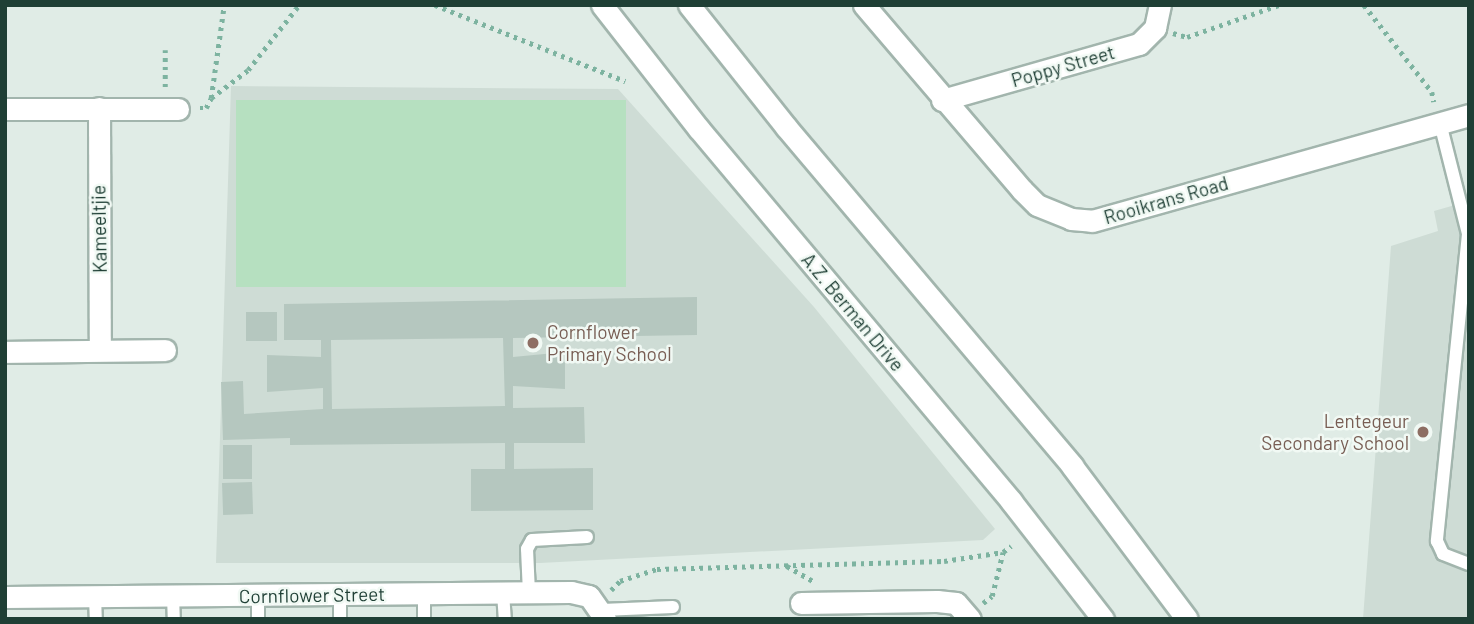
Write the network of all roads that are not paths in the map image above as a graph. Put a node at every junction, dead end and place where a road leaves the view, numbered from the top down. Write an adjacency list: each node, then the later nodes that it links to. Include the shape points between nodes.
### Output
1 (602, 5): 34 (street, A.Z. Berman Drive, via 699,129 1011,500)
2 (689, 5): 35 (street, via 1072,467)
3 (864, 5): 5 (street, Rooikrans Road)
4 (1160, 5): 5 (street, Poppy Street, via 1155,28 1139,44)
5 (942, 100): 10 (street, Rooikrans Road, via 1037,205 1054,215 1092,221)
6 (99, 108): 7 (street); 8 (street); 12 (street, Kameeltjie)
7 (171, 108)
8 (5, 109)
9 (1469, 115): 10 (street, Rooikrans Road)
10 (1440, 123): 15 (lane, via 1468,234 1437,541 1443,554)
11 (165, 350): 12 (street)
12 (100, 351): 13 (street)
13 (5, 352)
14 (587, 537): 17 (lane, via 533,540 527,549)
15 (1469, 564)
16 (503, 593): 17 (street, Cornflower Street); 19 (street, Cornflower Street); 33 (lane)
17 (529, 593): 26 (street, Cornflower Street, via 580,593)
18 (340, 594): 19 (street, Cornflower Street); 20 (street, Cornflower Street); 31 (lane)
19 (424, 594): 32 (lane)
20 (258, 595): 22 (street, Cornflower Street); 30 (lane)
21 (95, 596): 22 (street, Cornflower Street); 23 (street, Cornflower Street); 28 (lane)
22 (173, 596): 29 (lane)
23 (5, 597)
24 (801, 603): 27 (street, via 937,601 956,603)
25 (673, 607): 26 (lane)
26 (601, 610)
27 (969, 617)
28 (96, 619)
29 (174, 619)
30 (258, 619)
31 (340, 619)
32 (424, 619)
33 (505, 619)
34 (1103, 619)
35 (1187, 619)

